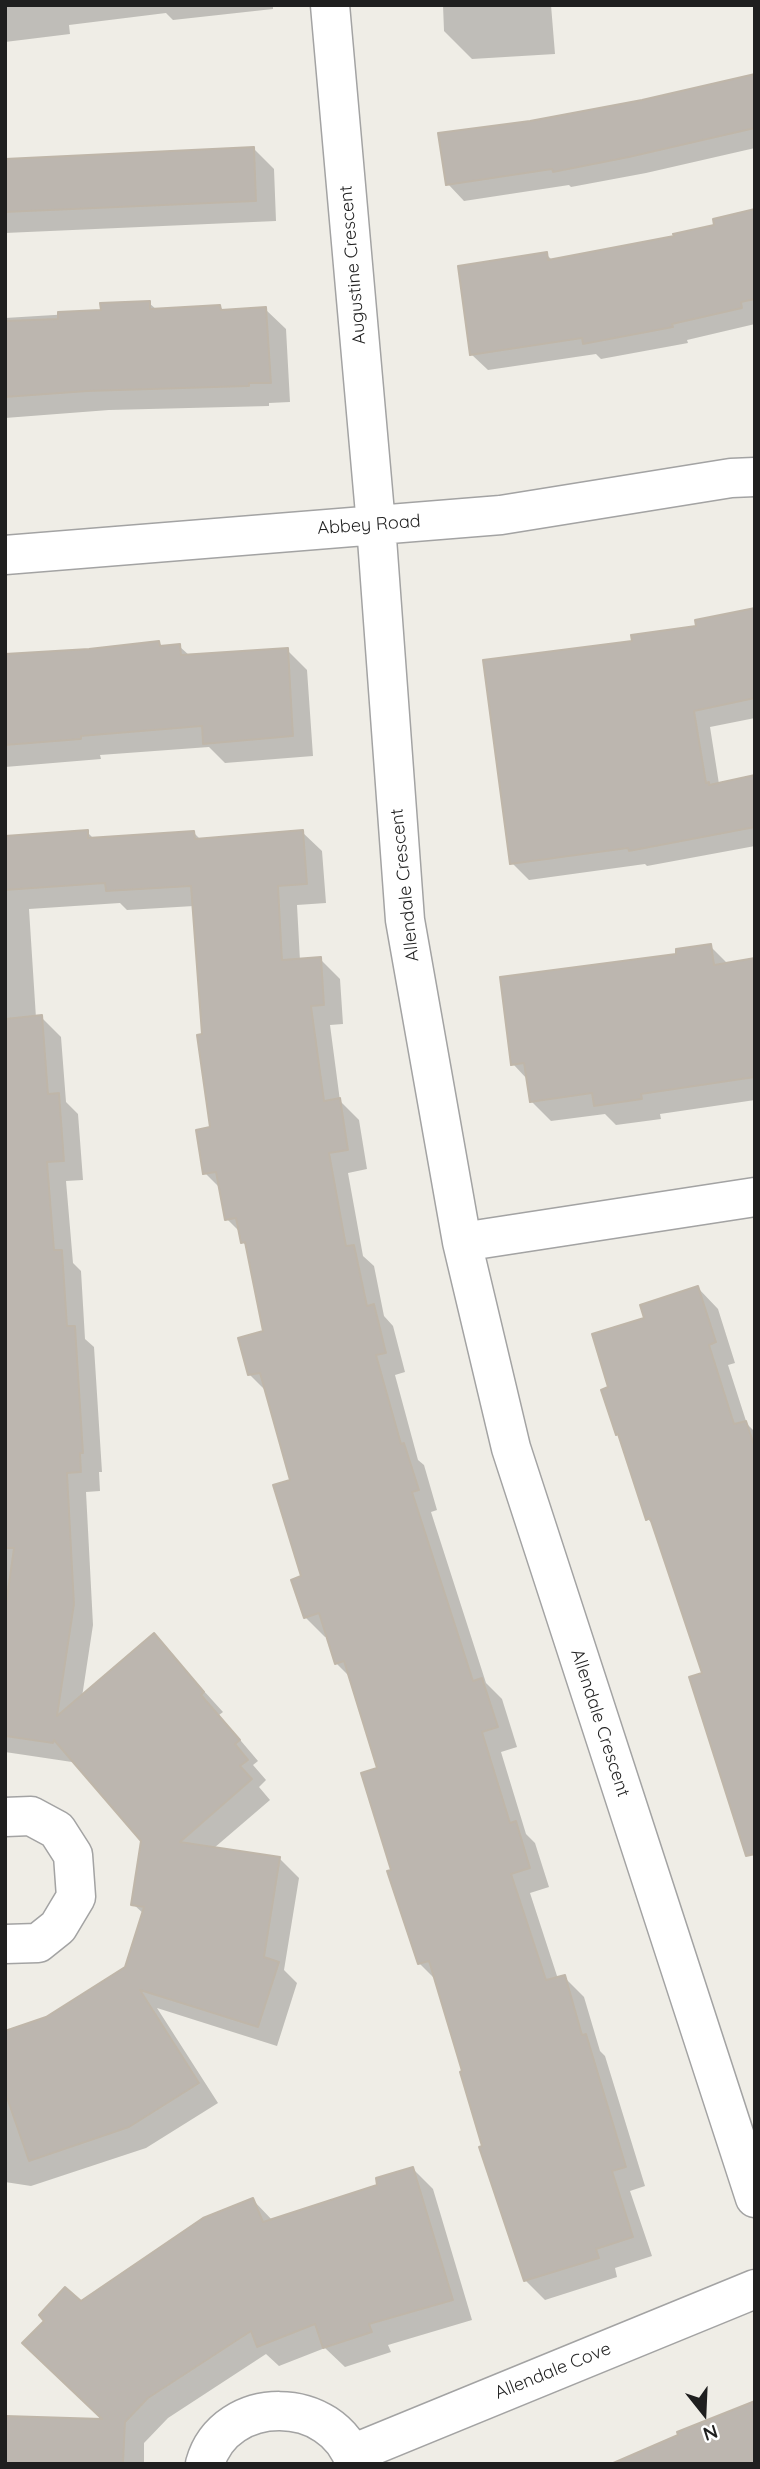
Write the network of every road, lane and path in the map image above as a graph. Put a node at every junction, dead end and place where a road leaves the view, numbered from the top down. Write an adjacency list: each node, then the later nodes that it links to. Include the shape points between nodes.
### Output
1 (330, 5): 3 (street, Augustine Crescent)
2 (747, 473): 3 (street, Abbey Road, via 501,515)
3 (376, 525): 4 (street, Abbey Road); 6 (street, Allendale Crescent, via 405,920)
4 (5, 555)
5 (755, 1197): 6 (street)
6 (462, 1242): 9 (street, Allendale Crescent, via 511,1448)
7 (5, 1817): 8 (street, via 31,1815 57,1830 73,1855 76,1896 58,1927 38,1943)
8 (5, 1944)
9 (755, 2198)
10 (755, 2289): 11 (street, Allendale Cove)
11 (353, 2459): 12 (street, via 337,2433 316,2418 291,2410 240,2420 220,2437)
12 (205, 2464)

